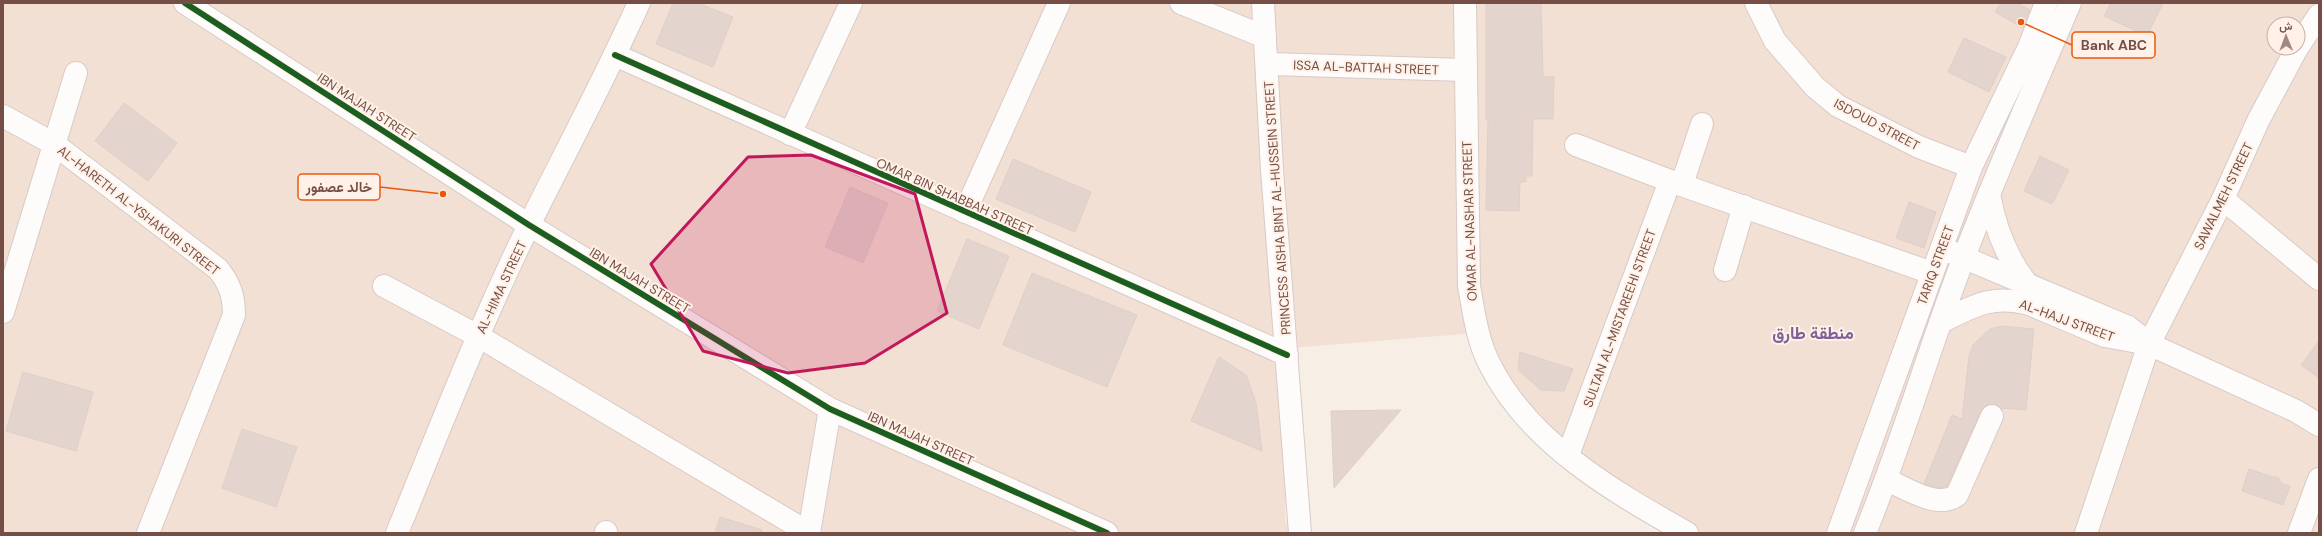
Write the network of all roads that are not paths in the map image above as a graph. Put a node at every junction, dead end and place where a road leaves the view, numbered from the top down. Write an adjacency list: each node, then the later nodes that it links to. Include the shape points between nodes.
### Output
1 (185, 3): 30 (street, IBN MAJAH STREET)
2 (639, 3): 14 (street, AL-HIMA STREET)
3 (851, 3): 21 (street)
4 (1059, 3): 29 (street)
5 (1181, 3): 13 (street)
6 (1263, 3): 13 (street, PRINCESS AISHA BINT AL-HUSSEIN STREET)
7 (1465, 3): 17 (street, OMAR AL-NASHAR STREET)
8 (1756, 3): 24 (street, ISDOUD STREET, via 1775,41 1815,87 1838,106 1919,147)
9 (2046, 3): 24 (street, TARIQ STREET, via 2029,46)
10 (2070, 3): 26 (street, TARIQ STREET)
11 (2319, 15): 12 (street, SAWALMEH STREET)
12 (2306, 35)
13 (1266, 37): 16 (street, PRINCESS AISHA BINT AL-HUSSEIN STREET)
14 (615, 55): 21 (street, OMAR BIN SHABBAH STREET); 30 (street, AL-HIMA STREET)
15 (2293, 56): 27 (street, SAWALMEH STREET, via 2258,121)
16 (1267, 64): 17 (street, ISSA AL-BATTAH STREET); 42 (street, PRINCESS AISHA BINT AL-HUSSEIN STREET)
17 (1465, 70): 46 (street, OMAR AL-NASHAR STREET, via 1469,286 1476,326 1489,364 1510,399 1537,430)
18 (76, 73): 22 (street)
19 (3, 116): 22 (street, AL-HARETH AL-YSHAKURI STREET)
20 (1702, 124): 25 (street, SULTAN AL-MISTAREEHI STREET)
21 (790, 134): 29 (street, OMAR BIN SHABBAH STREET)
22 (54, 144): 38 (street); 49 (street, AL-HARETH AL-YSHAKURI STREET, via 218,269 227,280 234,296 234,315)
23 (1576, 145): 25 (street)
24 (1971, 167): 31 (street, TARIQ STREET)
25 (1676, 182): 28 (street); 46 (street, SULTAN AL-MISTAREEHI STREET)
26 (1989, 194): 32 (street, TARIQ STREET); 36 (street, via 2001,242)
27 (2223, 199): 35 (street); 41 (street, SAWALMEH STREET)
28 (1744, 206): 33 (street); 34 (street)
29 (965, 212): 42 (street, OMAR BIN SHABBAH STREET)
30 (529, 225): 40 (street, AL-HIMA STREET); 43 (street, IBN MAJAH STREET)
31 (1941, 248): 32 (street, AL-HAJJ STREET); 34 (street, TARIQ STREET)
32 (1964, 258): 36 (street, AL-HAJJ STREET); 39 (street, TARIQ STREET)
33 (1725, 270)
34 (1932, 273): 55 (street, TARIQ STREET)
35 (2319, 279)
36 (2027, 284): 41 (street, AL-HAJJ STREET, via 2128,327)
37 (384, 286): 40 (street)
38 (3, 312)
39 (1941, 322): 41 (street, AL-HAJJ STREET, via 1979,303 1991,300 2016,301 2105,336); 48 (street, TARIQ STREET)
40 (478, 336): 50 (street, AL-HIMA STREET); 51 (street)
41 (2148, 344): 45 (street, AL-HAJJ STREET, via 2296,411); 57 (street, SAWALMEH STREET)
42 (1287, 355): 53 (street, PRINCESS AISHA BINT AL-HUSSEIN STREET)
43 (830, 409): 51 (street); 52 (street, IBN MAJAH STREET)
44 (1992, 416): 48 (street, via 1957,495 1952,499 1934,499)
45 (2319, 425)
46 (1568, 455): 54 (street, OMAR AL-NASHAR STREET, via 1624,498)
47 (2319, 479): 58 (street)
48 (1887, 480): 56 (street, TARIQ STREET)
49 (148, 533)
50 (397, 533)
51 (809, 533)
52 (1107, 533)
53 (1300, 533)
54 (1688, 533)
55 (1838, 533)
56 (1865, 533)
57 (2086, 533)
58 (2299, 533)

